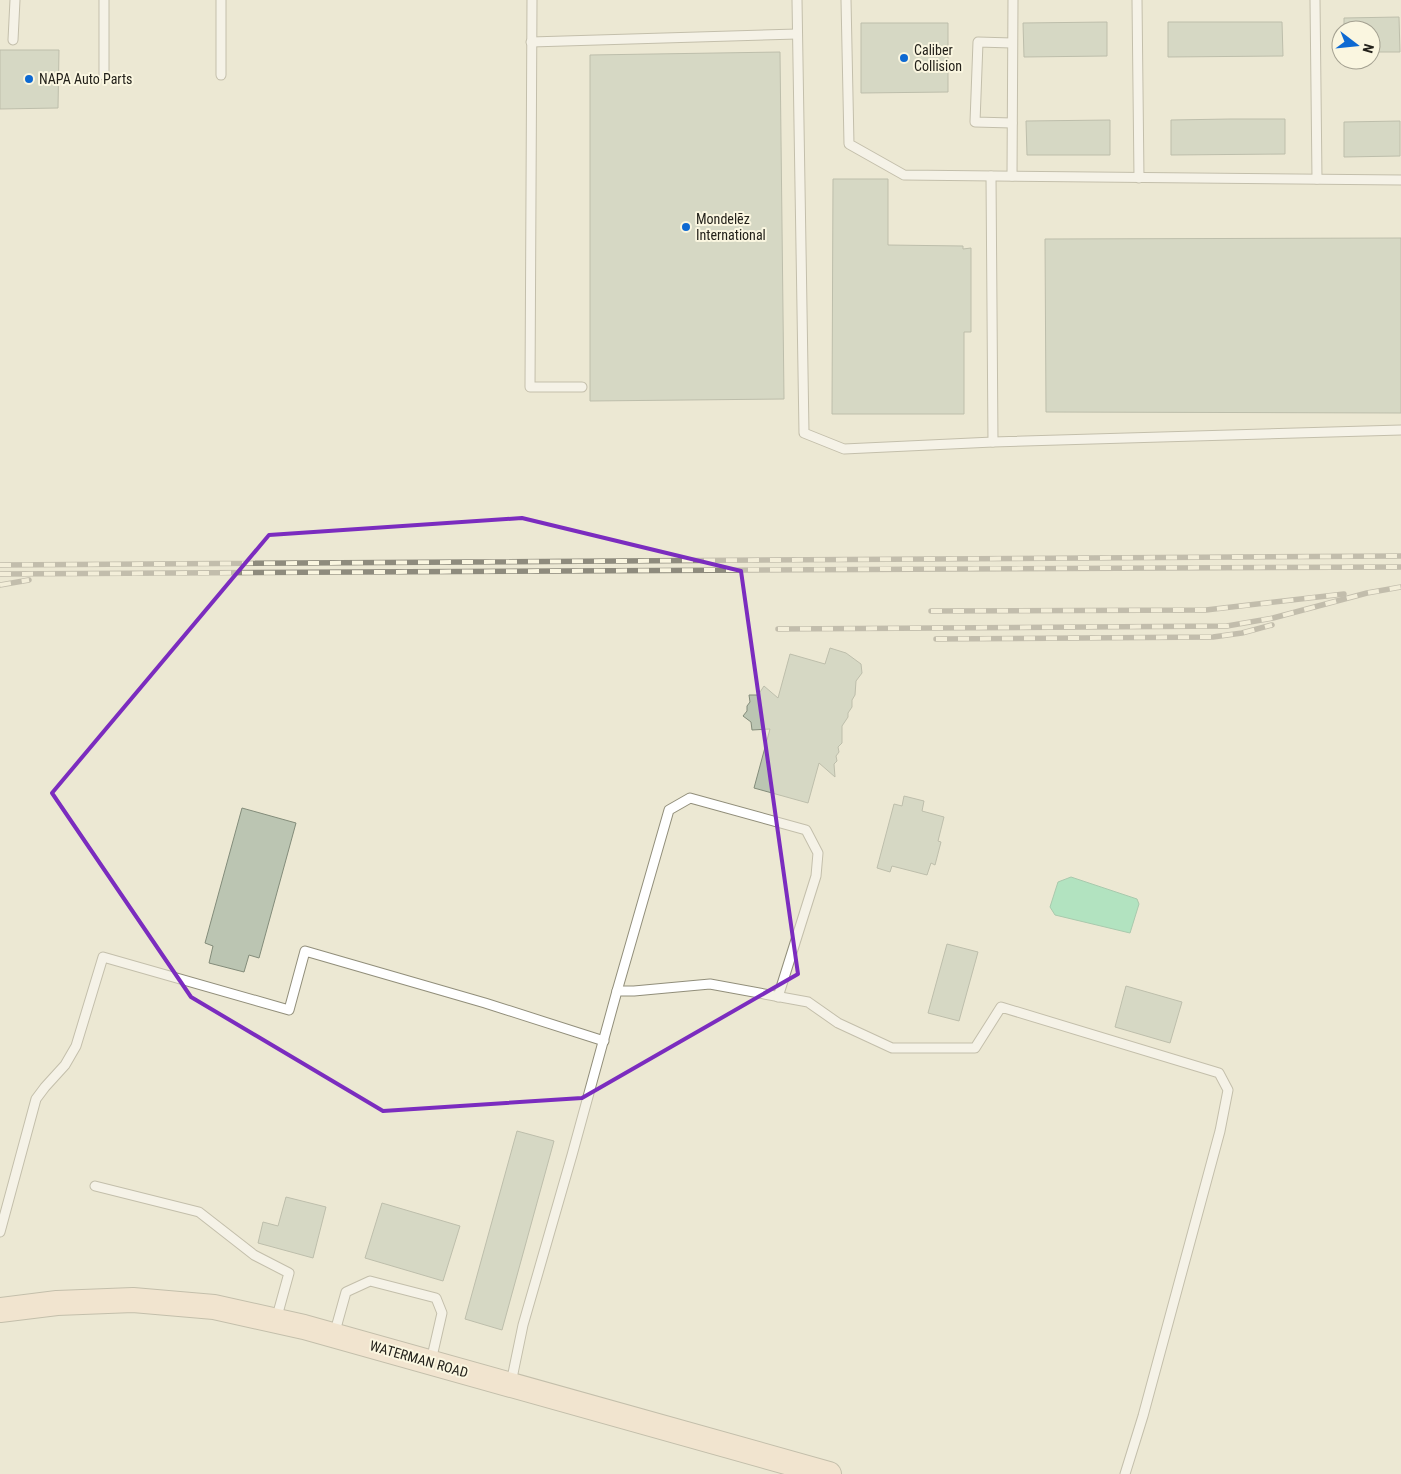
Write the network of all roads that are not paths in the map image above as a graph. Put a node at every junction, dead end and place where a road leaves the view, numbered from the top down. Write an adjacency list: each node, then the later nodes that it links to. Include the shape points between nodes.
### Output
1 (15, 0): 11 (lane)
2 (104, 0): 15 (lane)
3 (221, 0): 14 (lane)
4 (532, 0): 12 (lane)
5 (797, 0): 10 (lane)
6 (846, 0): 17 (lane, via 849,144 904,175)
7 (1013, 0): 13 (lane)
8 (1137, 0): 19 (lane)
9 (1315, 0): 20 (lane)
10 (797, 34): 12 (lane); 24 (lane, via 804,433 844,449)
11 (13, 40)
12 (532, 42): 22 (lane, via 530,387)
13 (1012, 43): 16 (lane); 16 (lane, via 978,42 975,122)
14 (221, 75)
15 (104, 76)
16 (1012, 123): 18 (lane)
17 (990, 176): 18 (lane); 24 (lane)
18 (1012, 176): 19 (lane)
19 (1139, 178): 20 (lane)
20 (1317, 179): 21 (lane)
21 (1401, 180)
22 (582, 387)
23 (1401, 430): 24 (lane)
24 (993, 442)
25 (617, 991): 26 (lane, via 710,984); 26 (lane, via 669,810 690,798 806,830 818,853 816,876); 27 (lane)
26 (778, 997): 36 (lane, via 808,1002 838,1023 892,1048 975,1048 1001,1007 1219,1073 1228,1090 1220,1131)
27 (604, 1041): 29 (lane, via 305,951 289,1010 103,957 76,1046 65,1065 36,1098); 34 (lane, via 523,1325)
28 (96, 1186): 31 (lane, via 199,1212 254,1255 289,1273)
29 (0, 1232)
30 (0, 1310): 31 (main road, WATERMAN ROAD, via 56,1303 133,1300 214,1307)
31 (276, 1320): 32 (main road, WATERMAN ROAD)
32 (334, 1335): 33 (main road, WATERMAN ROAD); 33 (lane, via 346,1292 370,1281 436,1298 442,1312)
33 (430, 1362): 34 (main road, WATERMAN ROAD)
34 (510, 1385): 35 (main road, WATERMAN ROAD)
35 (829, 1474)
36 (1125, 1474)

